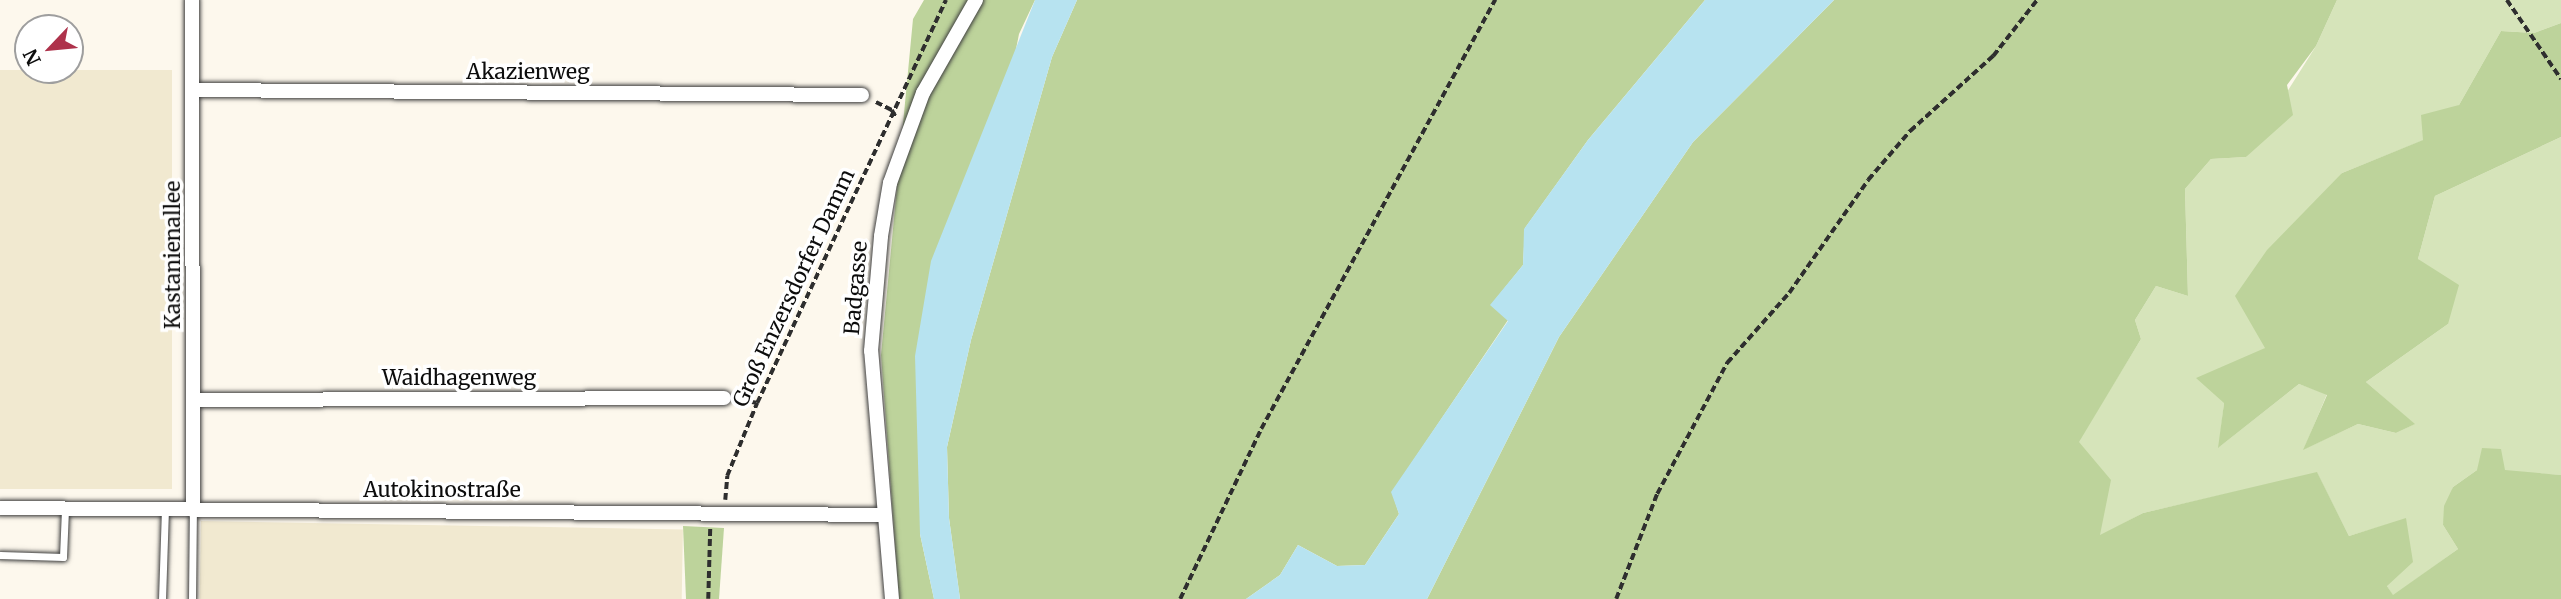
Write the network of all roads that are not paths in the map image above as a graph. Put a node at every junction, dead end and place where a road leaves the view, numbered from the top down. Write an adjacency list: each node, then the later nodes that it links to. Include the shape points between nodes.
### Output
1 (192, 0): 3 (street, Kastanienallee)
2 (976, 0): 11 (street, Badgasse, via 923,93 890,183 872,351)
3 (193, 90): 4 (street, Akazienweg); 6 (street, Kastanienallee)
4 (862, 95)
5 (724, 398): 6 (street, Waidhagenweg)
6 (195, 400): 10 (street, Kastanienallee)
7 (0, 508): 8 (street, Autokinostraße)
8 (65, 509): 9 (street, Autokinostraße); 12 (lane, via 63,557)
9 (165, 510): 10 (street, Autokinostraße); 13 (lane)
10 (193, 510): 11 (street, Autokinostraße); 14 (lane)
11 (883, 515): 15 (street, Badgasse)
12 (0, 555)
13 (162, 599)
14 (192, 599)
15 (892, 599)

